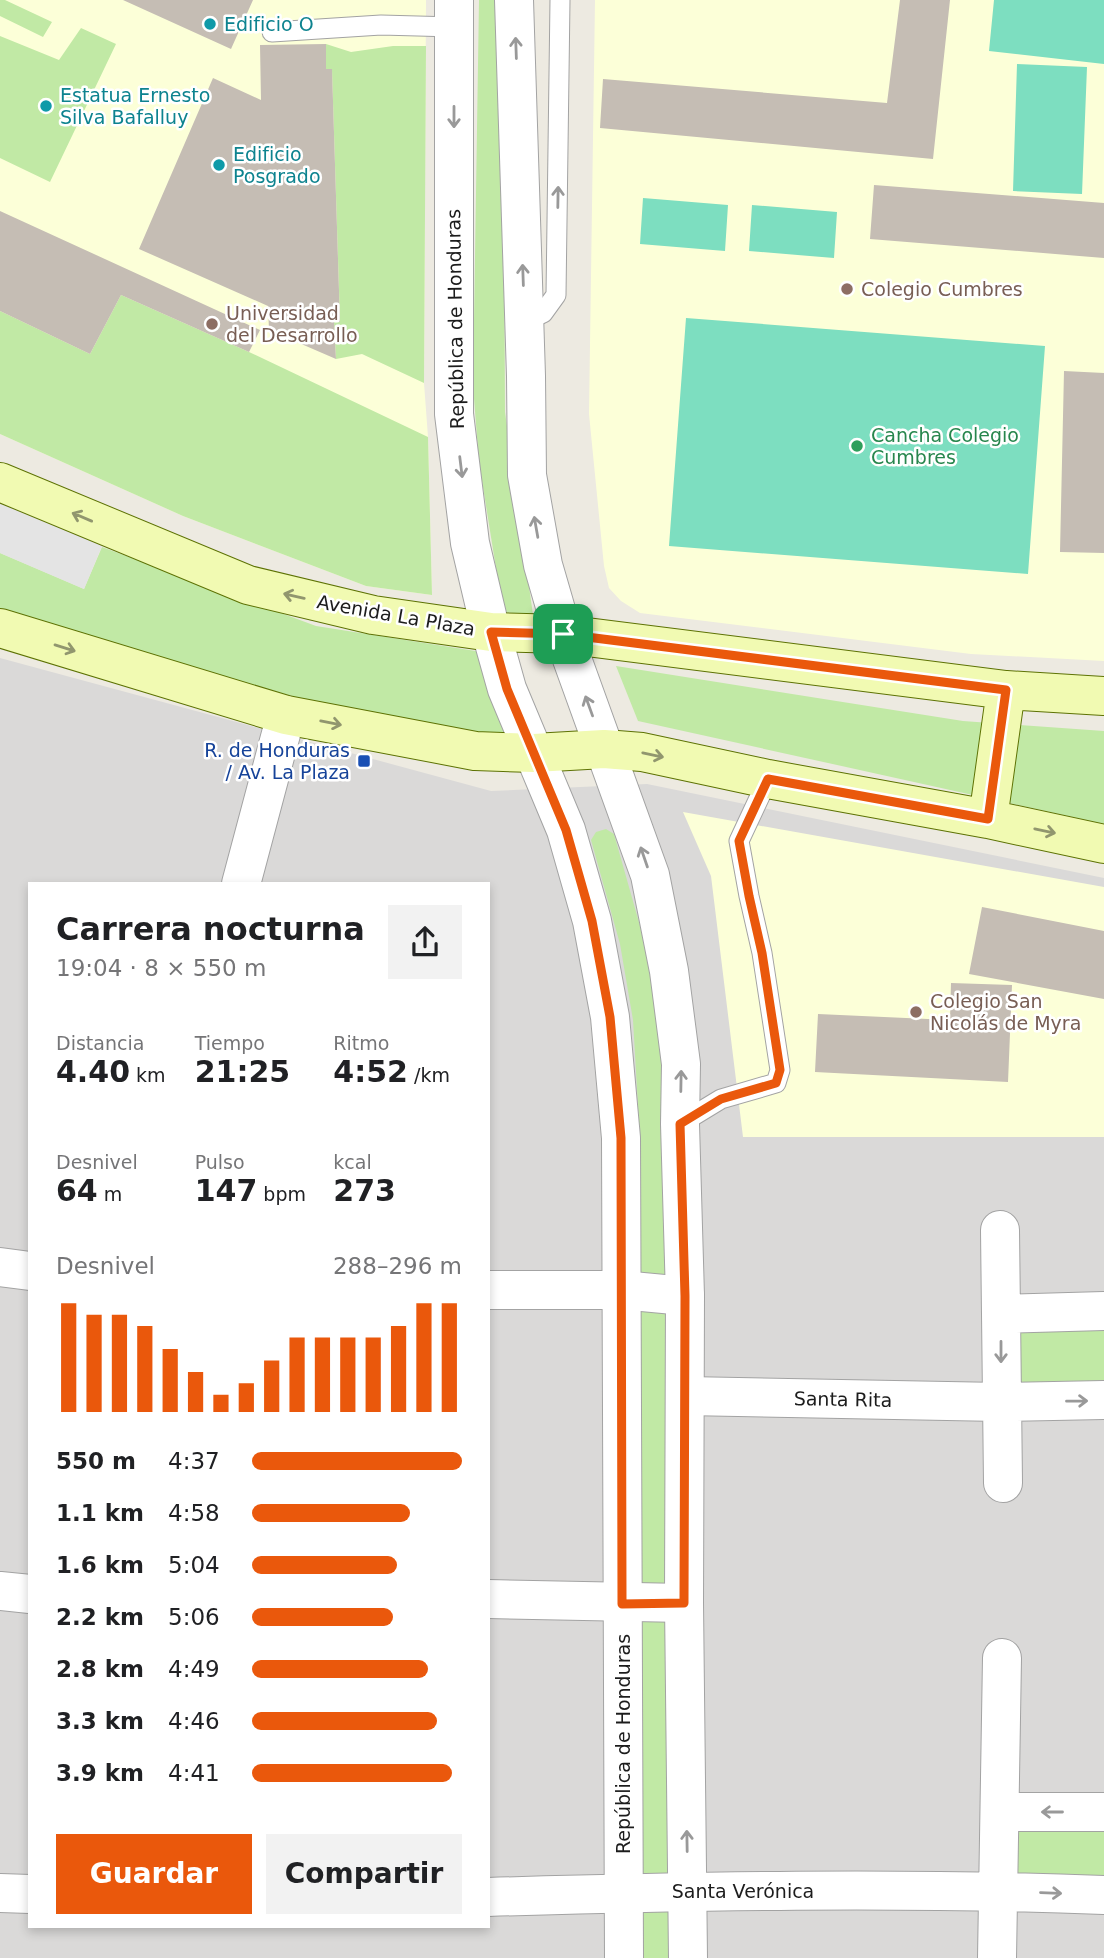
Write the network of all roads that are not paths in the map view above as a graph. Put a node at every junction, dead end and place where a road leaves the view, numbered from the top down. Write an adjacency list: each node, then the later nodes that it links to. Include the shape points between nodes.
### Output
1 (514, 0): 5 (street, one-way to 1)
2 (560, 0): 5 (lane, one-way to 2, via 543,313 556,295)
3 (454, 13): 4 (lane, via 381,25); 8 (street, República de Honduras, one-way to 8, via 454,414 470,542)
4 (272, 32)
5 (524, 322): 9 (street, one-way to 5, via 543,565 527,475)
6 (0, 482): 8 (main road, Avenida La Plaza, one-way to 6, via 373,615 247,585)
7 (0, 628): 12 (main road, one-way to 12)
8 (491, 632): 9 (main road, Avenida La Plaza); 14 (street, República de Honduras, via 507,689)
9 (563, 634): 10 (main road, Avenida La Plaza); 13 (street, one-way to 9)
10 (1006, 690): 11 (main road, Avenida La Plaza); 16 (main road)
11 (1104, 696)
12 (286, 715): 14 (main road, one-way to 14, via 475,751); 18 (street)
13 (604, 750): 14 (main road); 15 (main road, one-way to 15, via 642,752); 19 (street, one-way to 13, via 681,1064 656,902)
14 (534, 753): 24 (street, República de Honduras, via 566,830 592,921 610,1017 621,1138)
15 (768, 779): 16 (main road); 19 (lane, via 739,841 780,1070 776,1083 721,1099)
16 (988, 819): 17 (main road, one-way to 17)
17 (1104, 844)
18 (242, 882)
19 (680, 1124): 25 (street)
20 (1000, 1230): 27 (street)
21 (0, 1267): 22 (street)
22 (28, 1271)
23 (490, 1290): 24 (street)
24 (621, 1290): 25 (street); 36 (street, República de Honduras)
25 (685, 1296): 28 (street)
26 (1104, 1311): 27 (street)
27 (1001, 1314): 30 (street, one-way to 30)
28 (686, 1396): 30 (street, Santa Rita); 35 (street)
29 (1104, 1401): 30 (street, Santa Rita, one-way to 29)
30 (1000, 1402): 31 (street)
31 (1003, 1483)
32 (0, 1591): 33 (street)
33 (28, 1594)
34 (490, 1599): 36 (street)
35 (684, 1603): 36 (street); 40 (street, one-way to 35)
36 (622, 1604): 42 (street, República de Honduras)
37 (1002, 1658): 38 (street)
38 (1000, 1812): 39 (street, one-way to 38); 41 (street)
39 (1104, 1812)
40 (688, 1891): 41 (street, Santa Verónica); 42 (street, Santa Verónica); 48 (street)
41 (998, 1891): 45 (street, Santa Verónica, one-way to 45); 49 (street)
42 (624, 1892): 46 (street, Santa Verónica); 47 (street, República de Honduras)
43 (0, 1893): 44 (street)
44 (28, 1894)
45 (1104, 1895)
46 (490, 1897)
47 (624, 1958)
48 (688, 1958)
49 (997, 1958)

